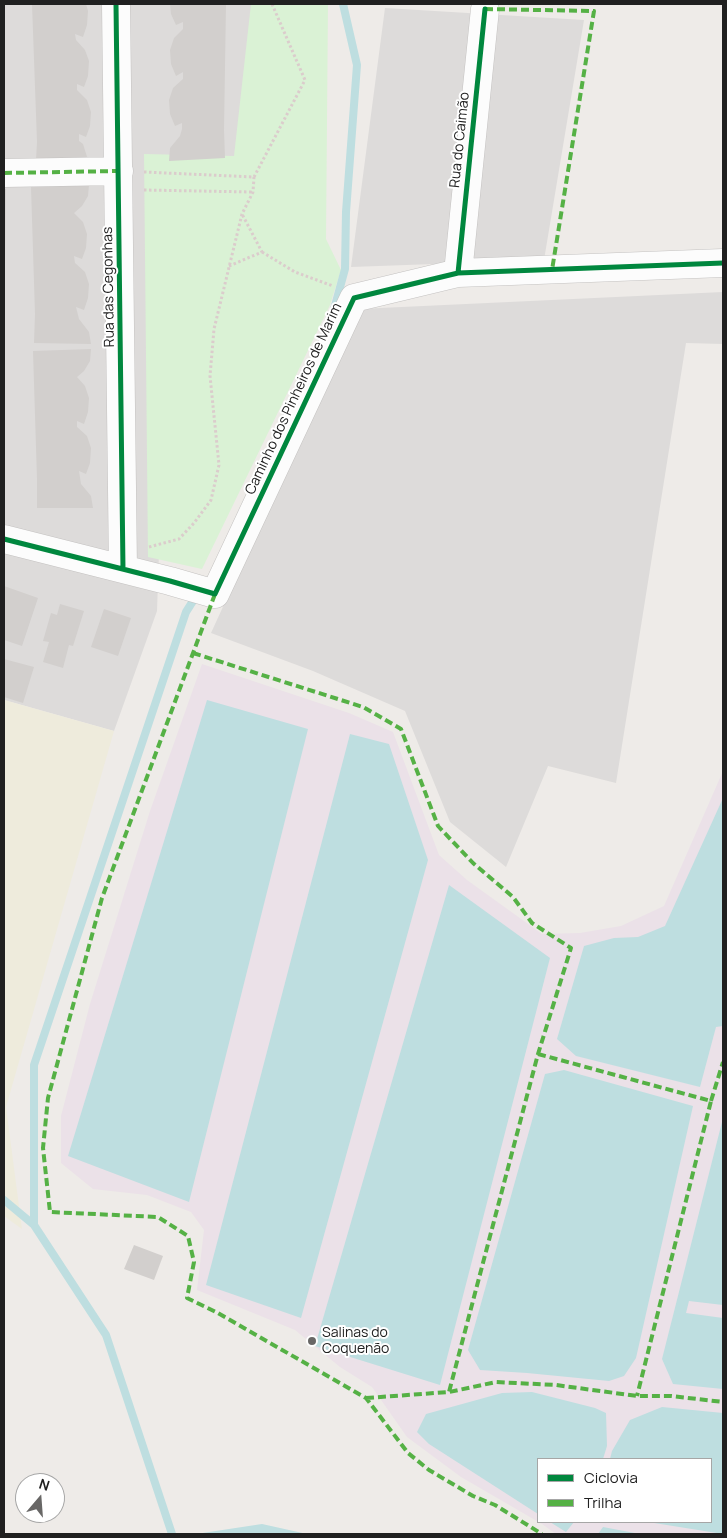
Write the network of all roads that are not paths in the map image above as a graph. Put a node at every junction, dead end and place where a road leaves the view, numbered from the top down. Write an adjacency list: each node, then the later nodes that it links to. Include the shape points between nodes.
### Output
1 (116, 4): 4 (street, Rua das Cegonhas)
2 (485, 9): 6 (street, Rua do Caimão)
3 (4, 173): 4 (street)
4 (119, 180): 8 (street, Rua das Cegonhas)
5 (723, 263): 6 (street, Caminho dos Pinheiros de Marim)
6 (458, 273): 8 (street, Caminho dos Pinheiros de Marim, via 354,298 215,584 170,581)
7 (4, 538): 8 (street)
8 (123, 561)

